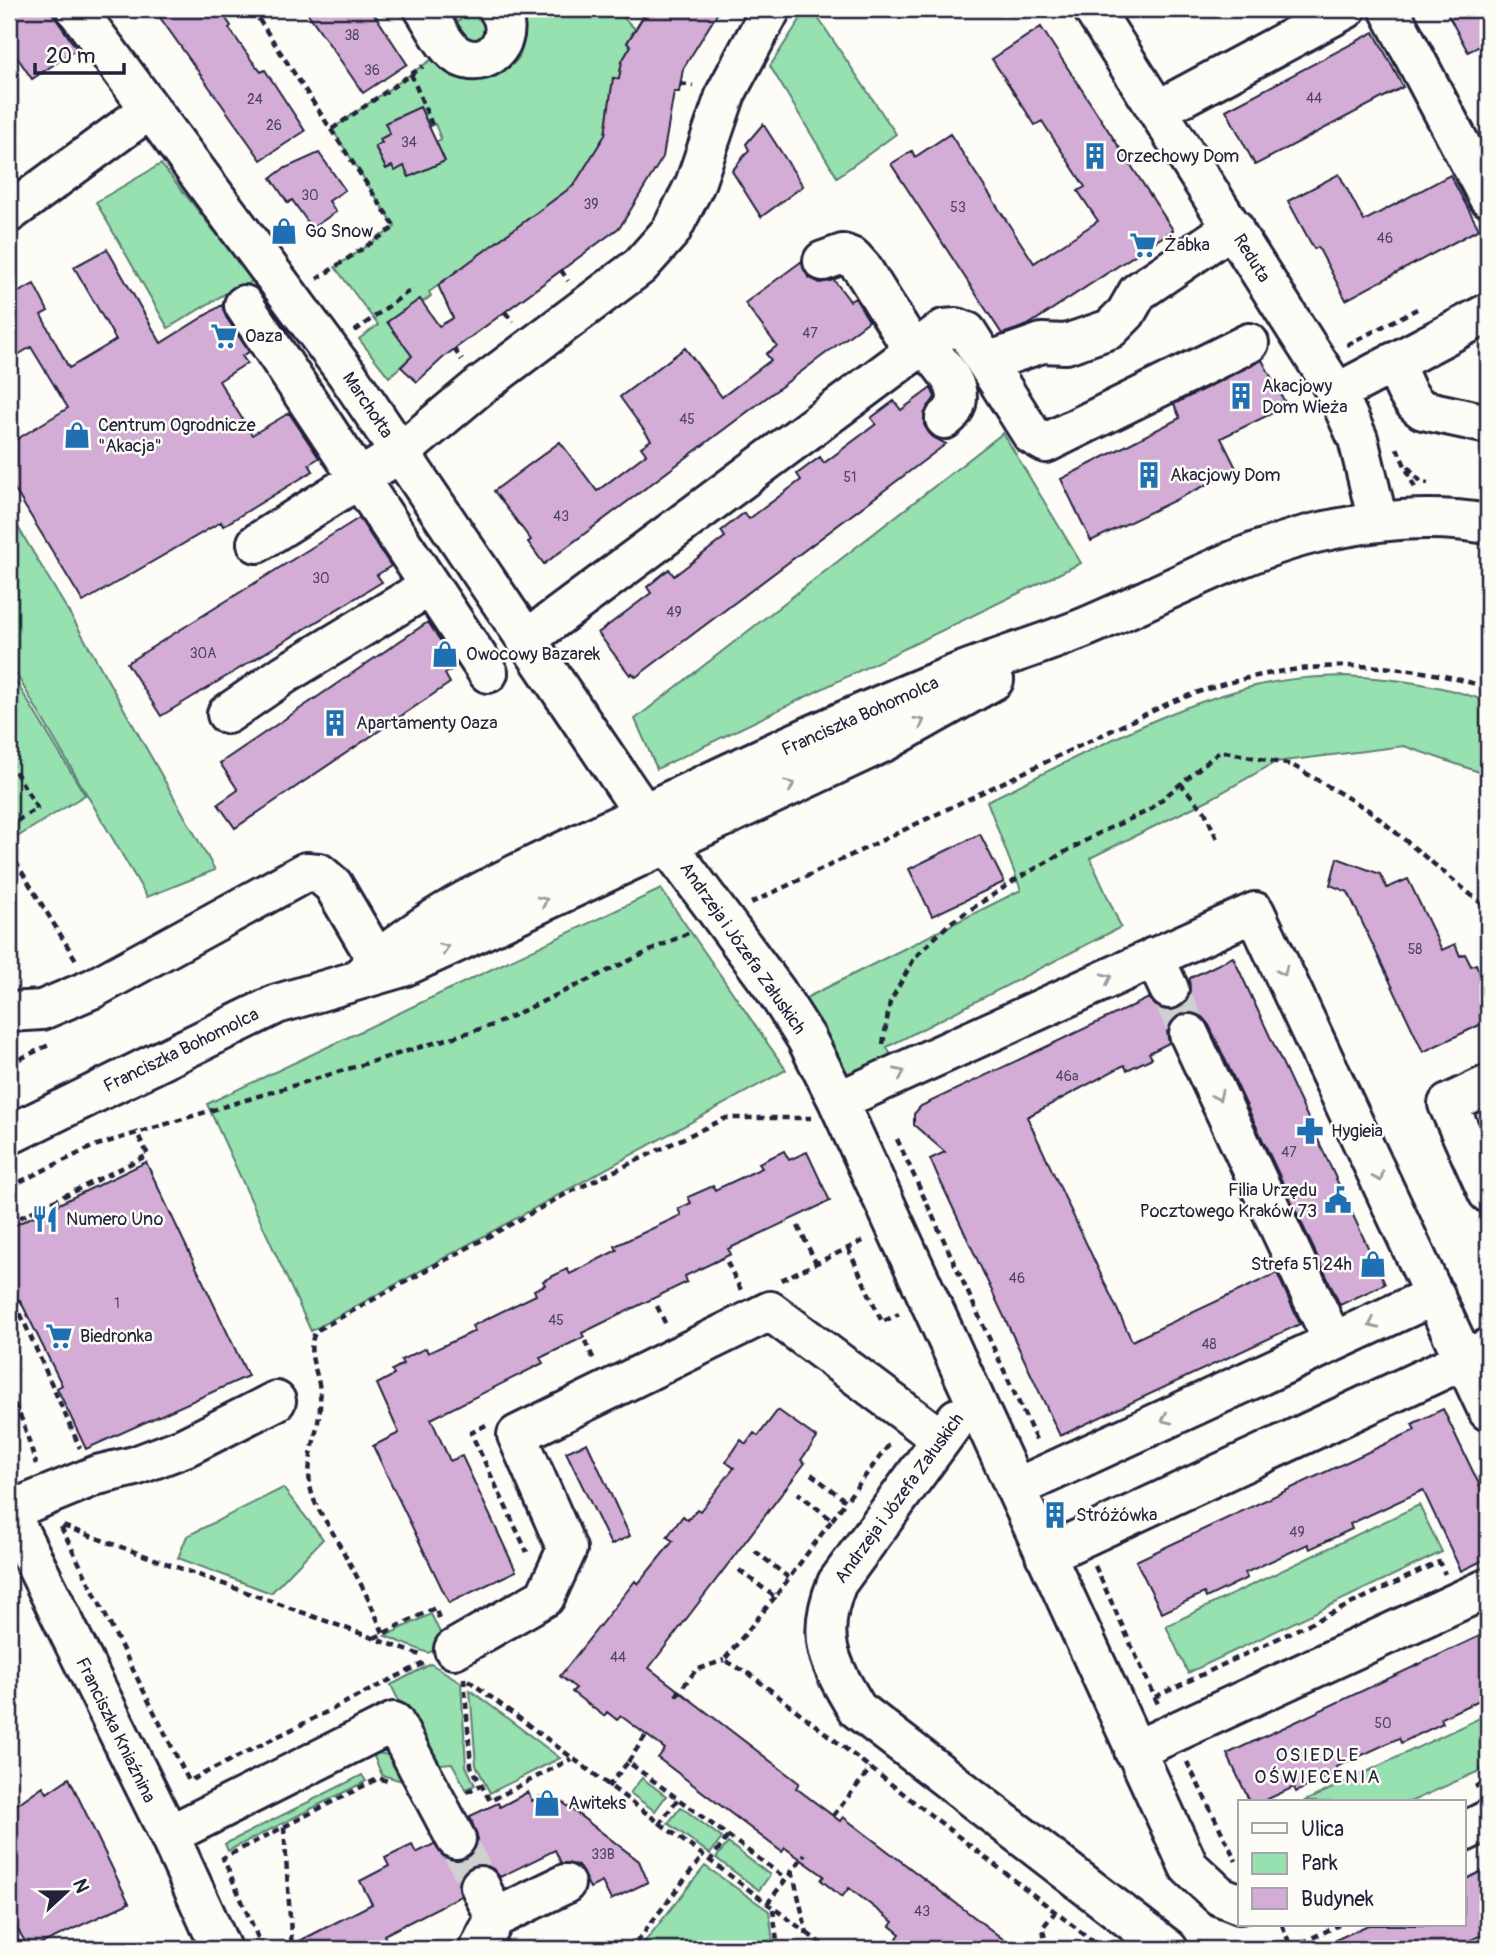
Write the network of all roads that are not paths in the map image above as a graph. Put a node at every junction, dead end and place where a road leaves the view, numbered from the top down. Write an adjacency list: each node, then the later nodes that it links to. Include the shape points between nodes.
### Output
1 (76, 9): 8 (street, Marchołta)
2 (498, 9): 7 (street, via 505,20 505,36 492,55 469,60)
3 (771, 9): 23 (street, via 726,93 695,184 671,231 640,266 480,386)
4 (1093, 9): 9 (street, Reduta)
5 (1346, 9): 9 (street)
6 (1389, 9): 10 (street)
7 (438, 21)
8 (149, 110): 11 (street); 23 (street, Marchołta, via 292,296)
9 (1157, 110): 12 (street, Reduta)
10 (1488, 197)
11 (9, 213)
12 (1233, 227): 18 (street, via 1138,292 1110,329 1066,344 1042,343); 20 (street, Reduta)
13 (824, 261): 17 (street, via 842,254 853,258)
14 (244, 305): 24 (street)
15 (1488, 313): 19 (street)
16 (1249, 344): 18 (street, via 1046,443 1032,435)
17 (918, 346): 18 (street, via 944,329 957,328 967,332); 21 (street, via 954,382 959,398 956,410); 29 (street)
18 (987, 362)
19 (1394, 362): 20 (street); 22 (street, via 1409,398 1423,410)
20 (1337, 393): 25 (street, Reduta, via 1359,439)
21 (945, 419)
22 (1488, 424)
23 (400, 453): 24 (street); 29 (street, Marchołta)
24 (359, 478): 27 (street); 28 (street)
25 (1378, 521): 26 (street, Franciszka Bohomolca, via 1422,518); 30 (street, Franciszka Bohomolca, via 1314,534 1255,553)
26 (1488, 524)
27 (257, 543)
28 (430, 586): 29 (street, via 479,659); 31 (street)
29 (518, 629): 32 (street, Marchołta)
30 (1080, 629): 32 (street, Franciszka Bohomolca, via 937,681); 33 (street, Franciszka Bohomolca, one-way to 30, via 886,741)
31 (227, 714)
32 (644, 813): 33 (street); 34 (street, Franciszka Bohomolca, via 457,904 425,923)
33 (667, 842): 34 (street, Franciszka Bohomolca, one-way to 33, via 403,967); 38 (street, Andrzeja i Józefa Załuskich, via 806,1038)
34 (368, 969): 35 (street, via 333,885 319,873 306,872 94,988 42,1010); 39 (street, Franciszka Bohomolca, via 277,1004)
35 (9, 1012)
36 (1189, 1034): 42 (street, one-way to 42)
37 (1488, 1085): 40 (street, via 1448,1104)
38 (830, 1110): 41 (street, one-way to 41, via 888,1079 1161,973 1255,912); 44 (street, Andrzeja i Józefa Załuskich, via 894,1226)
39 (9, 1135)
40 (1488, 1193)
41 (1435, 1295): 42 (street, one-way to 42); 43 (street)
42 (1333, 1342): 48 (street, one-way to 48)
43 (1476, 1354): 46 (street); 50 (street)
44 (972, 1396): 47 (street, Andrzeja i Józefa Załuskich); 48 (street)
45 (276, 1401): 49 (street, via 185,1447 89,1478)
46 (1488, 1410)
47 (941, 1439): 52 (street, via 757,1304 517,1435 568,1549 545,1597); 61 (street, Andrzeja i Józefa Załuskich, via 837,1583 825,1611 836,1675 857,1709)
48 (1016, 1488): 50 (street)
49 (31, 1509): 56 (street, Franciszka Kniaźnina)
50 (1045, 1555): 53 (street)
51 (1488, 1588): 53 (street)
52 (457, 1666)
53 (1134, 1751): 59 (street, via 1189,1867 1220,1896)
54 (1488, 1820): 55 (street)
55 (1466, 1831)
56 (169, 1835): 57 (street, via 394,1722); 62 (street, Franciszka Kniaźnina)
57 (456, 1839)
58 (565, 1884): 60 (street)
59 (1238, 1903)
60 (485, 1918)
61 (1144, 1942)
62 (212, 1946)

